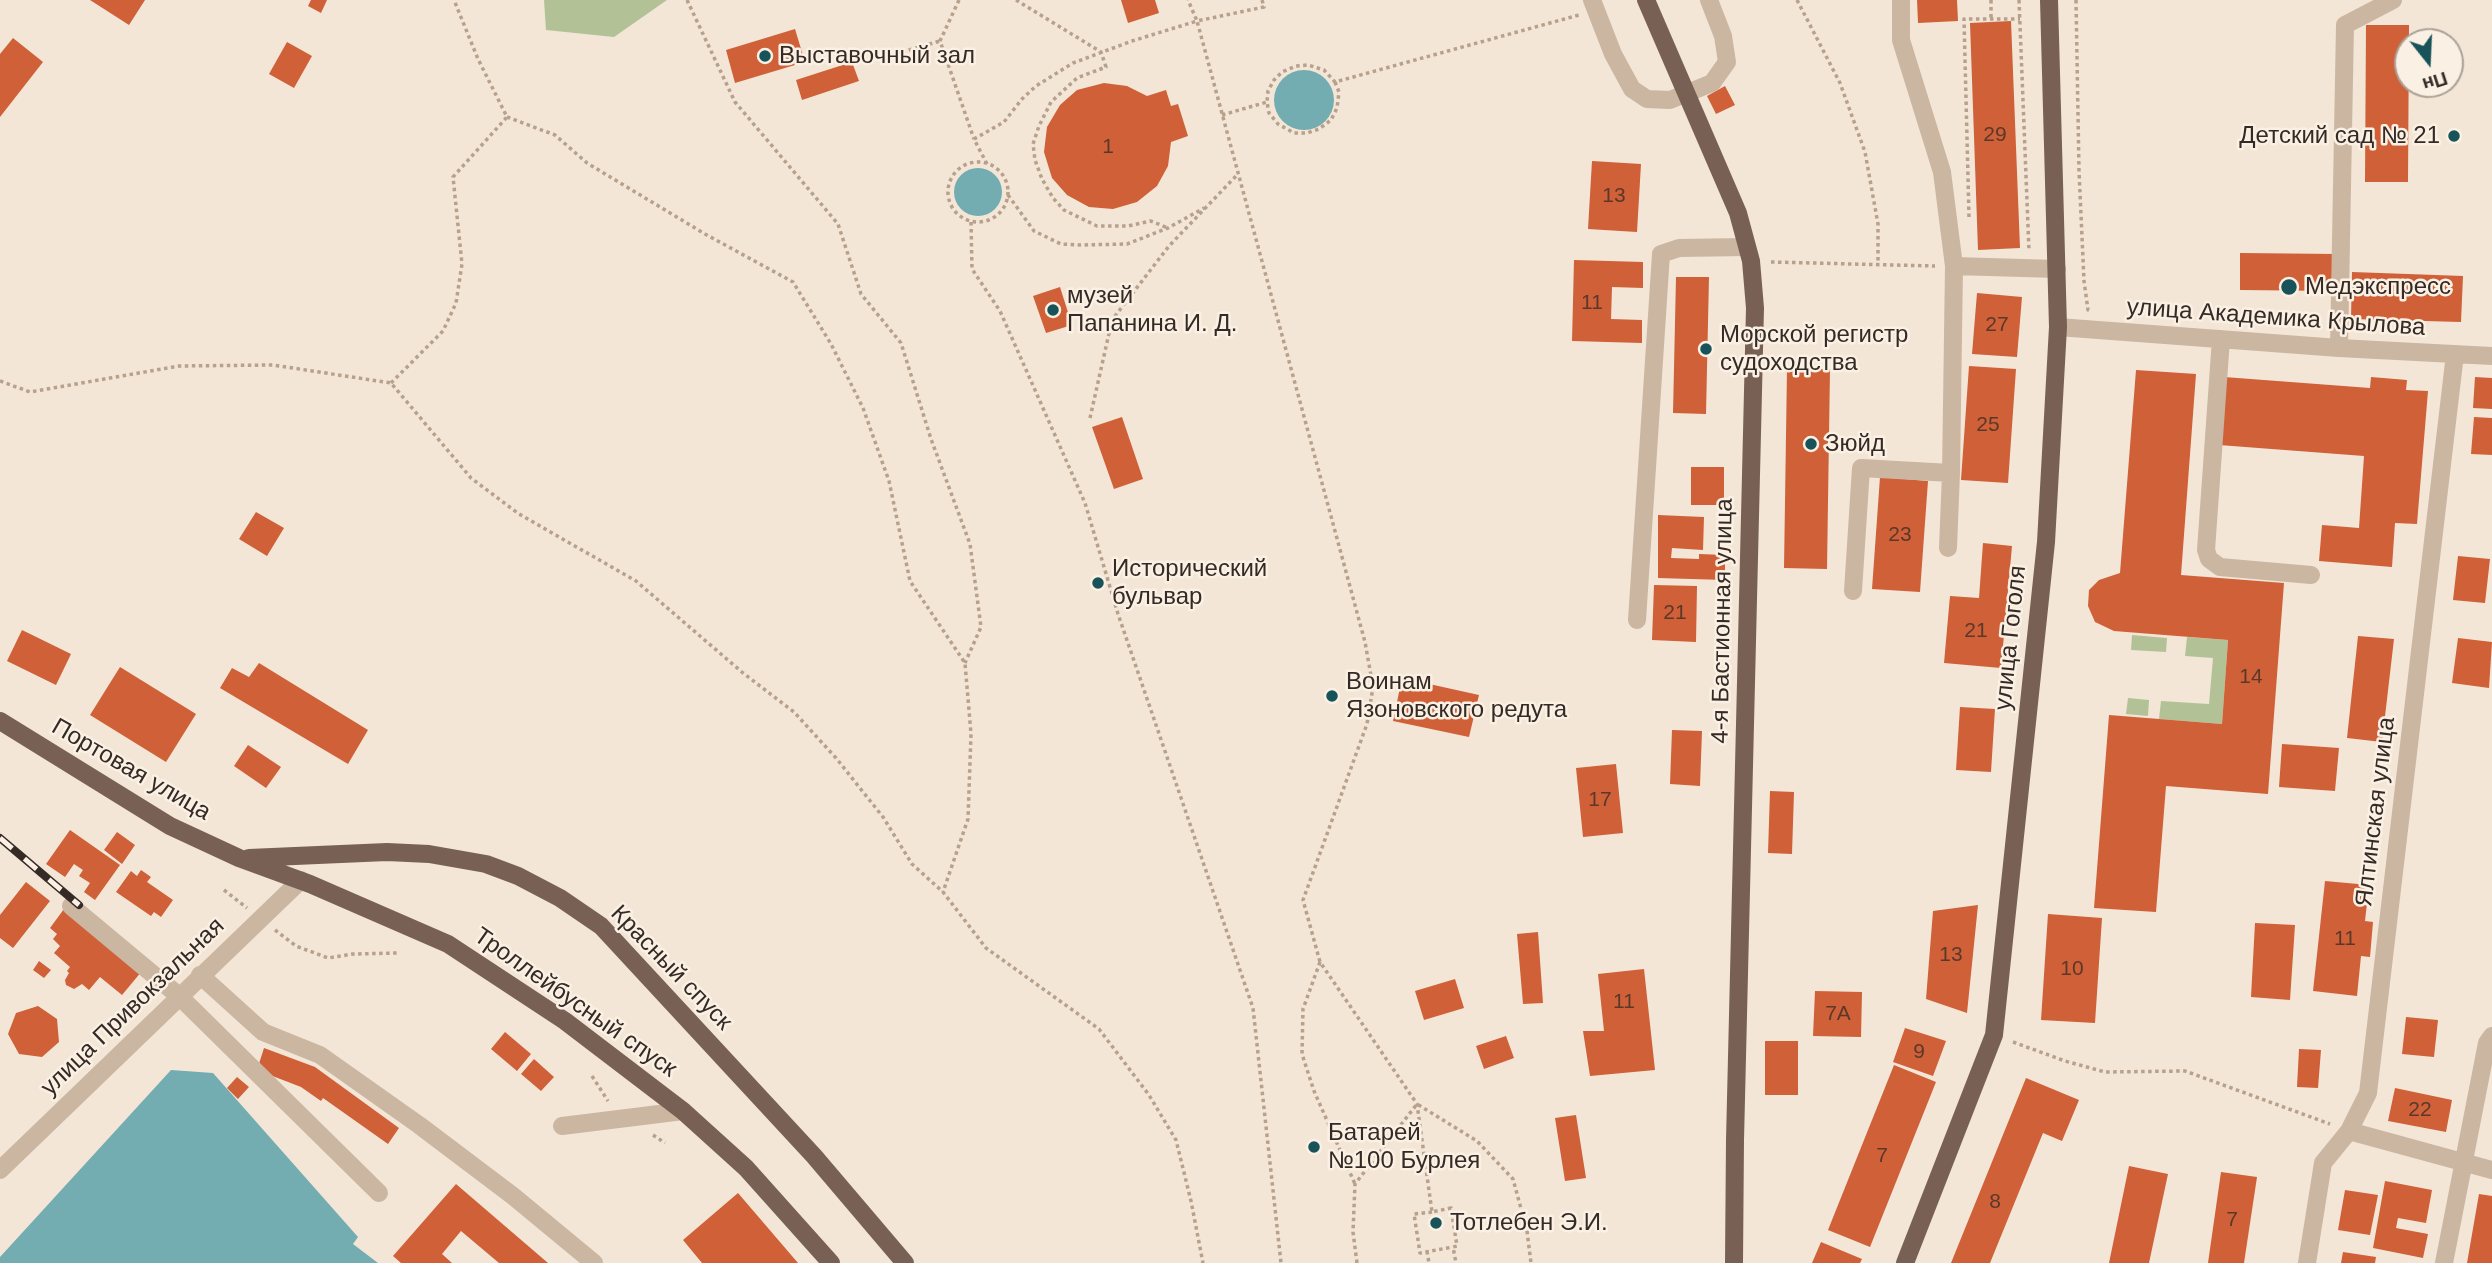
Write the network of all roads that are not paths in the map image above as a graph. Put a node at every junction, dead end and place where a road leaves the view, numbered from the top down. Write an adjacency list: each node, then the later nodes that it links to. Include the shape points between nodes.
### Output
1 (1592, 0): 7 (street, via 1632,89 1647,99)
2 (1646, 0): 7 (main road, 4-я Бастионная улица)
3 (1709, 0): 7 (street, via 1727,62 1712,83)
4 (1901, 0): 9 (street, via 1901,40 1942,172)
5 (2049, 0): 10 (main road, улица Гоголя)
6 (2393, 0): 13 (street, via 2345,25)
7 (1687, 95): 8 (main road, 4-я Бастионная улица, via 1738,213)
8 (1749, 254): 20 (street, via 1679,248 1661,254); 38 (main road, 4-я Бастионная улица, via 1755,308)
9 (1954, 267): 10 (street); 16 (street)
10 (2057, 269): 11 (main road, улица Гоголя)
11 (2058, 327): 12 (street, улица Академика Крылова); 39 (main road, улица Гоголя, via 2046,542 1994,1035)
12 (2221, 339): 13 (street, улица Академика Крылова); 18 (street, via 2206,550 2220,567)
13 (2339, 348): 14 (street, улица Академика Крылова)
14 (2455, 354): 15 (street, улица Академика Крылова); 30 (street, Ялтинская улица, via 2368,1093)
15 (2492, 356)
16 (1951, 473): 17 (street); 19 (street, via 1861,468)
17 (1948, 548)
18 (2311, 575)
19 (1853, 591)
20 (1637, 620)
21 (0, 721): 22 (main road, Портовая улица, via 170,826)
22 (239, 858): 23 (main road, Троллейбусный спуск); 37 (main road, Красный спуск, via 429,853 486,864 560,898 601,926 814,1156)
23 (300, 880): 25 (street, улица Привокзальная); 28 (main road, Троллейбусный спуск, via 448,944 565,1021)
24 (71, 906): 26 (street)
25 (200, 975): 26 (street, улица Привокзальная); 35 (street, via 263,1032 320,1055 513,1196)
26 (179, 996): 32 (street, улица Привокзальная); 34 (street)
27 (2492, 1036): 31 (street)
28 (683, 1111): 29 (street); 36 (main road, Троллейбусный спуск, via 746,1168)
29 (562, 1126)
30 (2349, 1131): 31 (street); 40 (street, Ялтинская улица, via 2323,1163)
31 (2463, 1164): 33 (street); 41 (street)
32 (0, 1170)
33 (2492, 1170)
34 (379, 1193)
35 (594, 1263)
36 (831, 1263)
37 (905, 1263)
38 (1734, 1263)
39 (1905, 1263)
40 (2306, 1263)
41 (2444, 1263)

